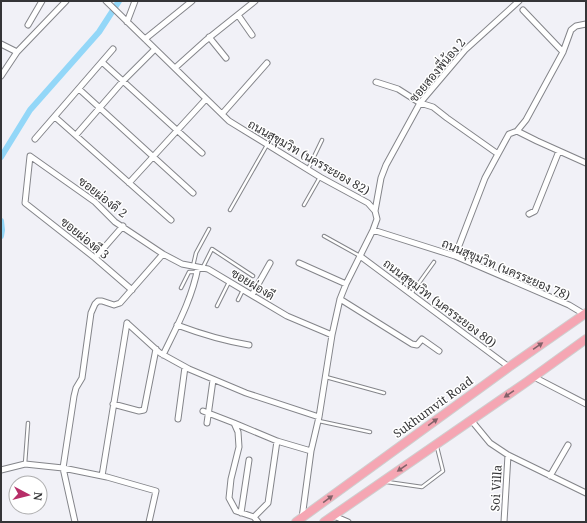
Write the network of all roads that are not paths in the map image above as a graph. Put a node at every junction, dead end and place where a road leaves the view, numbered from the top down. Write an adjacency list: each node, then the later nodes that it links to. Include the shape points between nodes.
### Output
1 (42, 1): 12 (street)
2 (66, 1): 19 (street)
3 (106, 1): 10 (street, ถนนสุขุมวิท (นครระยอง 82))
4 (136, 1): 10 (street)
5 (192, 1): 15 (street)
6 (256, 1): 9 (street)
7 (519, 1): 30 (street, ซอยสองพี่น้อง 2, via 465,50)
8 (523, 10): 20 (street)
9 (238, 14): 13 (street); 14 (street)
10 (125, 20): 15 (street, ถนนสุขุมวิท (นครระยอง 82))
11 (584, 24): 20 (street, via 571,30)
12 (28, 25)
13 (252, 35)
14 (209, 37): 21 (street); 24 (street)
15 (145, 39): 18 (street, ถนนสุขุมวิท (นครระยอง 82))
16 (1, 44): 19 (street)
17 (113, 49): 22 (street)
18 (155, 50): 24 (street, ถนนสุขุมวิท (นครระยอง 82)); 26 (street)
19 (17, 52): 25 (street)
20 (563, 52): 35 (street, via 526,120)
21 (226, 58)
22 (102, 62): 26 (street); 28 (street)
23 (267, 63): 32 (street)
24 (175, 68): 29 (street, ถนนสุขุมวิท (นครระยอง 82))
25 (1, 76)
26 (124, 81): 31 (street); 34 (street)
27 (376, 82): 30 (street, via 398,89)
28 (79, 89): 31 (street); 33 (street)
29 (206, 99): 32 (street, ถนนสุขุมวิท (นครระยอง 82)); 34 (street)
30 (420, 103): 42 (street, via 433,106); 52 (street, ซอยสองพี่น้อง 2, via 388,158)
31 (100, 108): 36 (street); 44 (street)
32 (222, 114): 39 (street, ถนนสุขุมวิท (นครระยอง 82), via 229,122)
33 (55, 116): 36 (street); 37 (street)
34 (177, 130): 41 (street); 44 (street)
35 (517, 131): 40 (street); 42 (street, via 509,134)
36 (76, 135): 48 (street)
37 (35, 139)
38 (322, 140): 46 (lane)
39 (267, 145): 46 (street, ถนนสุขุมวิท (นครระยอง 82)); 51 (lane)
40 (559, 151): 45 (street); 53 (street, via 534,211)
41 (202, 153)
42 (498, 154): 61 (street, via 485,178)
43 (30, 156): 55 (street, ซอยผ่องดี 2, via 101,206 112,219); 62 (street, ซอยผ่องดี 3, via 24,203)
44 (153, 157): 48 (street); 49 (street)
45 (586, 162)
46 (308, 169): 47 (street, ถนนสุขุมวิท (นครระยอง 82))
47 (320, 177): 50 (lane); 52 (street, ถนนสุขุมวิท (นครระยอง 82), via 368,203)
48 (129, 183): 54 (street)
49 (193, 193)
50 (304, 205)
51 (230, 210)
52 (375, 211): 57 (street, ถนนสุขุมวิท (นครระยอง 82), via 377,219)
53 (529, 214)
54 (171, 220)
55 (123, 226): 59 (street, ซอยผ่องดี 2); 62 (street)
56 (209, 229): 66 (lane, via 196,253)
57 (373, 230): 60 (street, ถนนสุขุมวิท (นครระยอง 82)); 61 (street, ถนนสุขุมวิท (นครระยอง 78))
58 (324, 236): 60 (lane)
59 (163, 254): 66 (street, ซอยผ่องดี, via 182,264); 71 (street)
60 (360, 256): 69 (street, ถนนสุขุมวิท (นครระยอง 82)); 73 (street, ถนนสุขุมวิท (นครระยอง 80))
61 (455, 256): 78 (street, ถนนสุขุมวิท (นครระยอง 78))
62 (95, 258): 71 (street, ซอยผ่องดี 3)
63 (434, 262): 73 (lane)
64 (270, 263): 74 (street)
65 (299, 263): 69 (street)
66 (198, 268): 67 (lane, via 212,249); 68 (street, ซอยผ่องดี, via 212,271); 70 (lane, via 189,272); 79 (street, via 192,292)
67 (253, 276)
68 (229, 281): 72 (street, ซอยผ่องดี); 77 (lane)
69 (346, 284): 75 (street, ถนนสุขุมวิท (นครระยอง 82))
70 (181, 288)
71 (132, 290): 110 (street, via 117,305 100,300 94,307 82,378 75,391 70,412)
72 (243, 290): 74 (street, ซอยผ่องดี); 76 (lane)
73 (411, 294): 87 (street, ถนนสุขุมวิท (นครระยอง 80))
74 (252, 295): 80 (street, ซอยผ่องดี, via 287,316)
75 (340, 299): 80 (street, ถนนสุขุมวิท (นครระยอง 82)); 84 (street, via 412,344 417,345 422,339)
76 (238, 300)
77 (216, 306)
78 (585, 314): 87 (main road, Sukhumvit Road, one-way to 78)
79 (177, 325): 82 (street); 85 (street)
80 (332, 335): 88 (street, ถนนสุขุมวิท (นครระยอง 82))
81 (586, 339): 89 (main road)
82 (249, 346)
83 (156, 349): 85 (street); 92 (street, via 144,410); 92 (street, via 127,323)
84 (439, 351)
85 (163, 355): 86 (street)
86 (185, 367): 90 (street); 97 (street)
87 (509, 367): 119 (main road, Sukhumvit Road, one-way to 87)
88 (326, 377): 91 (lane); 96 (street, ถนนสุขุมวิท (นครระยอง 82))
89 (534, 377): 93 (street); 98 (main road, one-way to 98)
90 (213, 380): 95 (street); 96 (street)
91 (384, 393)
92 (113, 404): 112 (street)
93 (586, 404)
94 (203, 411): 95 (street)
95 (209, 413): 100 (street); 101 (street)
96 (319, 418): 102 (lane); 106 (street, ถนนสุขุมวิท (นครระยอง 82))
97 (178, 419)
98 (471, 420): 104 (main road); 107 (street, via 490,443)
99 (28, 423): 109 (lane)
100 (207, 423)
101 (234, 423): 103 (street); 116 (street, via 238,432 239,447 229,498 236,511)
102 (370, 432)
103 (277, 441): 106 (street); 118 (street, via 268,503)
104 (436, 444): 114 (main road, one-way to 114); 114 (lane, via 443,471 422,487)
105 (568, 445): 113 (street)
106 (311, 452): 119 (street, ถนนสุขุมวิท (นครระยอง 82))
107 (508, 455): 113 (street); 125 (street, Soi Villa)
108 (249, 460): 116 (street)
109 (25, 464): 110 (street); 111 (street)
110 (63, 468): 112 (street); 120 (street)
111 (1, 470)
112 (102, 476): 121 (street, via 156,491)
113 (550, 476): 115 (street)
114 (383, 482): 117 (main road)
115 (586, 492)
116 (241, 512): 118 (street)
117 (334, 516): 123 (main road); 124 (street)
118 (254, 517): 122 (street)
119 (299, 520)
120 (75, 522)
121 (149, 522)
122 (258, 522)
123 (324, 522)
124 (348, 522)
125 (504, 522)

